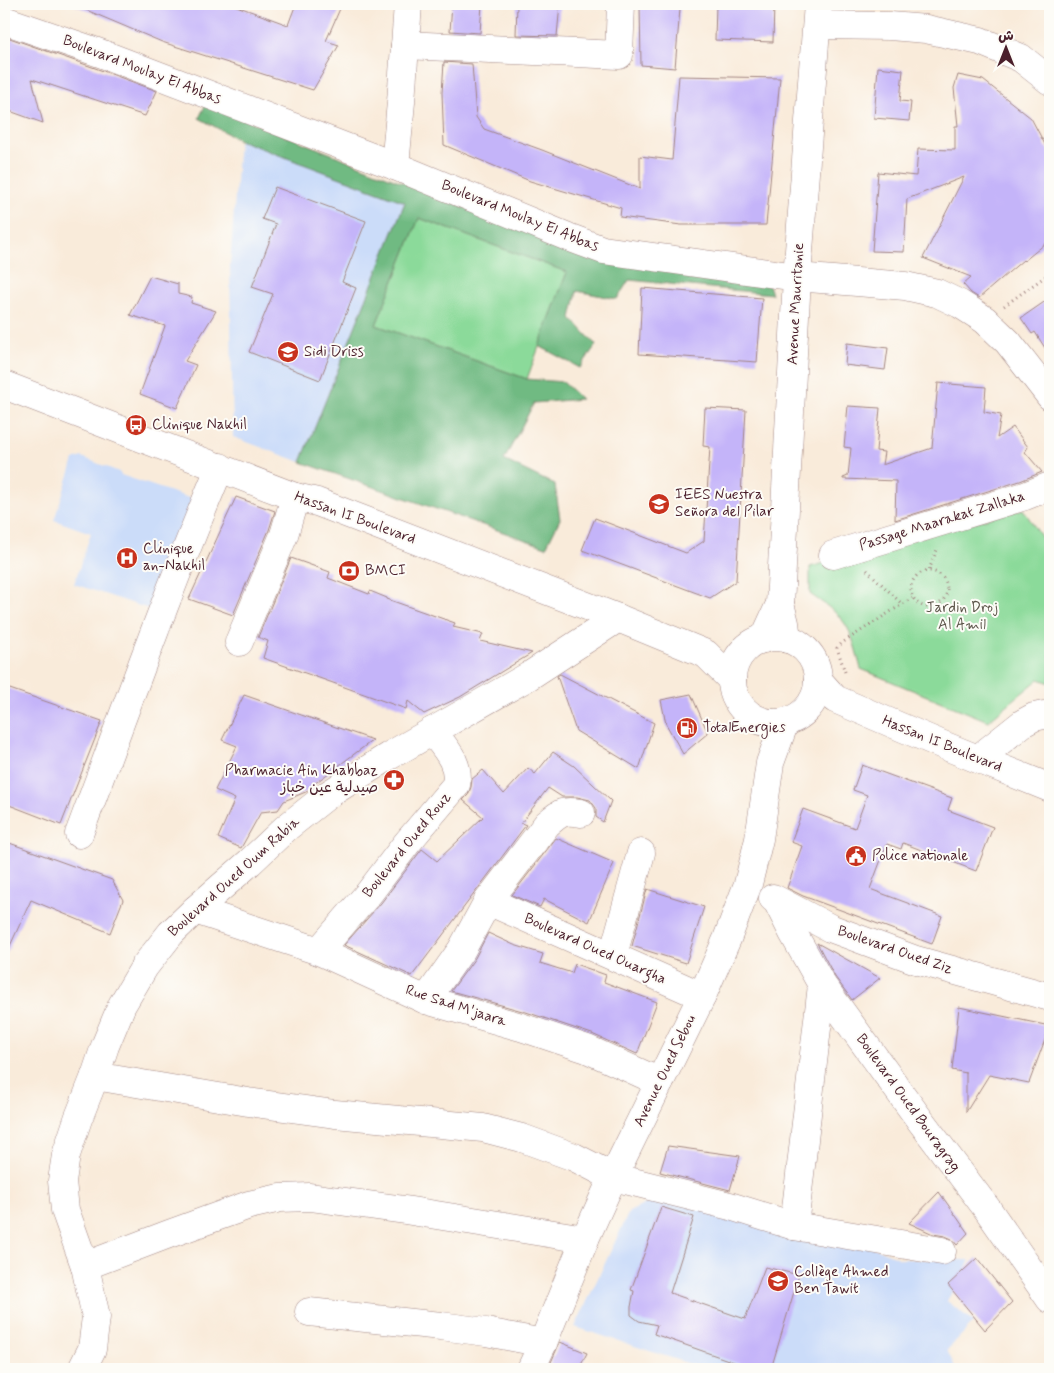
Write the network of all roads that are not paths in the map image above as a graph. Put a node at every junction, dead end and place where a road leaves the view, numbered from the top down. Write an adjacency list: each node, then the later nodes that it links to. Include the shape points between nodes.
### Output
1 (408, 4): 5 (street)
2 (621, 4): 5 (street, via 620,55)
3 (818, 14): 6 (street, via 926,29 980,41 1021,58); 8 (street, Avenue Mauritanie)
4 (4, 20): 7 (street, Boulevard Moulay El Abbas, via 100,53)
5 (405, 45): 7 (street)
6 (1050, 81)
7 (395, 166): 8 (street, Boulevard Moulay El Abbas, via 603,250)
8 (797, 277): 10 (street, Boulevard Moulay El Abbas, via 905,286 937,293 985,320 1008,342); 17 (street, Avenue Mauritanie, via 780,604 785,623)
9 (4, 385): 11 (street, Hassan II Boulevard)
10 (1050, 396)
11 (220, 467): 13 (street, Hassan II Boulevard); 27 (street, via 190,538)
12 (1050, 486): 14 (street, Passage Maarakat Zallaka)
13 (295, 497): 15 (street, Hassan II Boulevard, via 326,505); 16 (street, via 284,535)
14 (844, 552)
15 (618, 618): 18 (street, Hassan II Boulevard); 23 (street, Boulevard Oued Oum Rabia, via 530,676)
16 (239, 642)
17 (766, 642): 18 (street); 19 (street, via 736,663); 20 (street, via 800,645 810,655)
18 (706, 654): 19 (street, Hassan II Boulevard)
19 (732, 680): 22 (street, via 736,699 747,713)
20 (828, 697): 22 (street, via 800,715); 24 (street, Hassan II Boulevard)
21 (1050, 716): 24 (street, via 1034,716)
22 (775, 722): 29 (street, Avenue Oued Sebou, via 759,839)
23 (432, 731): 32 (street, Boulevard Oued Oum Rabia, via 329,794); 33 (street, Boulevard Oued Rouz, via 456,766 456,784)
24 (978, 758): 25 (street, Hassan II Boulevard)
25 (1050, 788)
26 (581, 813): 30 (street, via 569,811 559,814 547,824)
27 (79, 834)
28 (641, 852): 34 (street)
29 (748, 884): 31 (street, Boulevard Oued Ziz); 36 (street, Avenue Oued Sebou)
30 (488, 901): 34 (street, Boulevard Oued Ouargha); 38 (street, via 462,949)
31 (777, 901): 35 (street, Boulevard Oued Bouragrag); 37 (street, Boulevard Oued Ziz, via 830,928 916,960)
32 (195, 910): 33 (street, Rue Sad M'jaara); 39 (street, Boulevard Oued Oum Rabia, via 171,932 145,966 122,1005)
33 (319, 951): 38 (street, Rue Sad M'jaara)
34 (612, 955): 36 (street, Boulevard Oued Ouargha)
35 (822, 985): 42 (street); 46 (street, Boulevard Oued Bouragrag)
36 (702, 996): 40 (street, Avenue Oued Sebou)
37 (1050, 997)
38 (426, 1000): 40 (street, Rue Sad M'jaara, via 587,1049)
39 (95, 1076): 41 (street, via 335,1114 483,1128 574,1157); 45 (street, Boulevard Oued Oum Rabia, via 66,1155 62,1181 65,1210)
40 (660, 1082): 41 (street, Avenue Oued Sebou)
41 (612, 1177): 42 (street, via 730,1206); 43 (street, Avenue Oued Sebou)
42 (794, 1226): 44 (street)
43 (585, 1238): 45 (street, via 310,1197 280,1198 249,1205); 48 (street, Avenue Oued Sebou)
44 (942, 1251)
45 (85, 1266): 49 (street, Boulevard Oued Oum Rabia, via 96,1317 92,1349)
46 (1050, 1299)
47 (309, 1312): 48 (street, via 441,1326)
48 (543, 1343): 50 (street, Avenue Oued Sebou)
49 (82, 1369)
50 (531, 1369)

